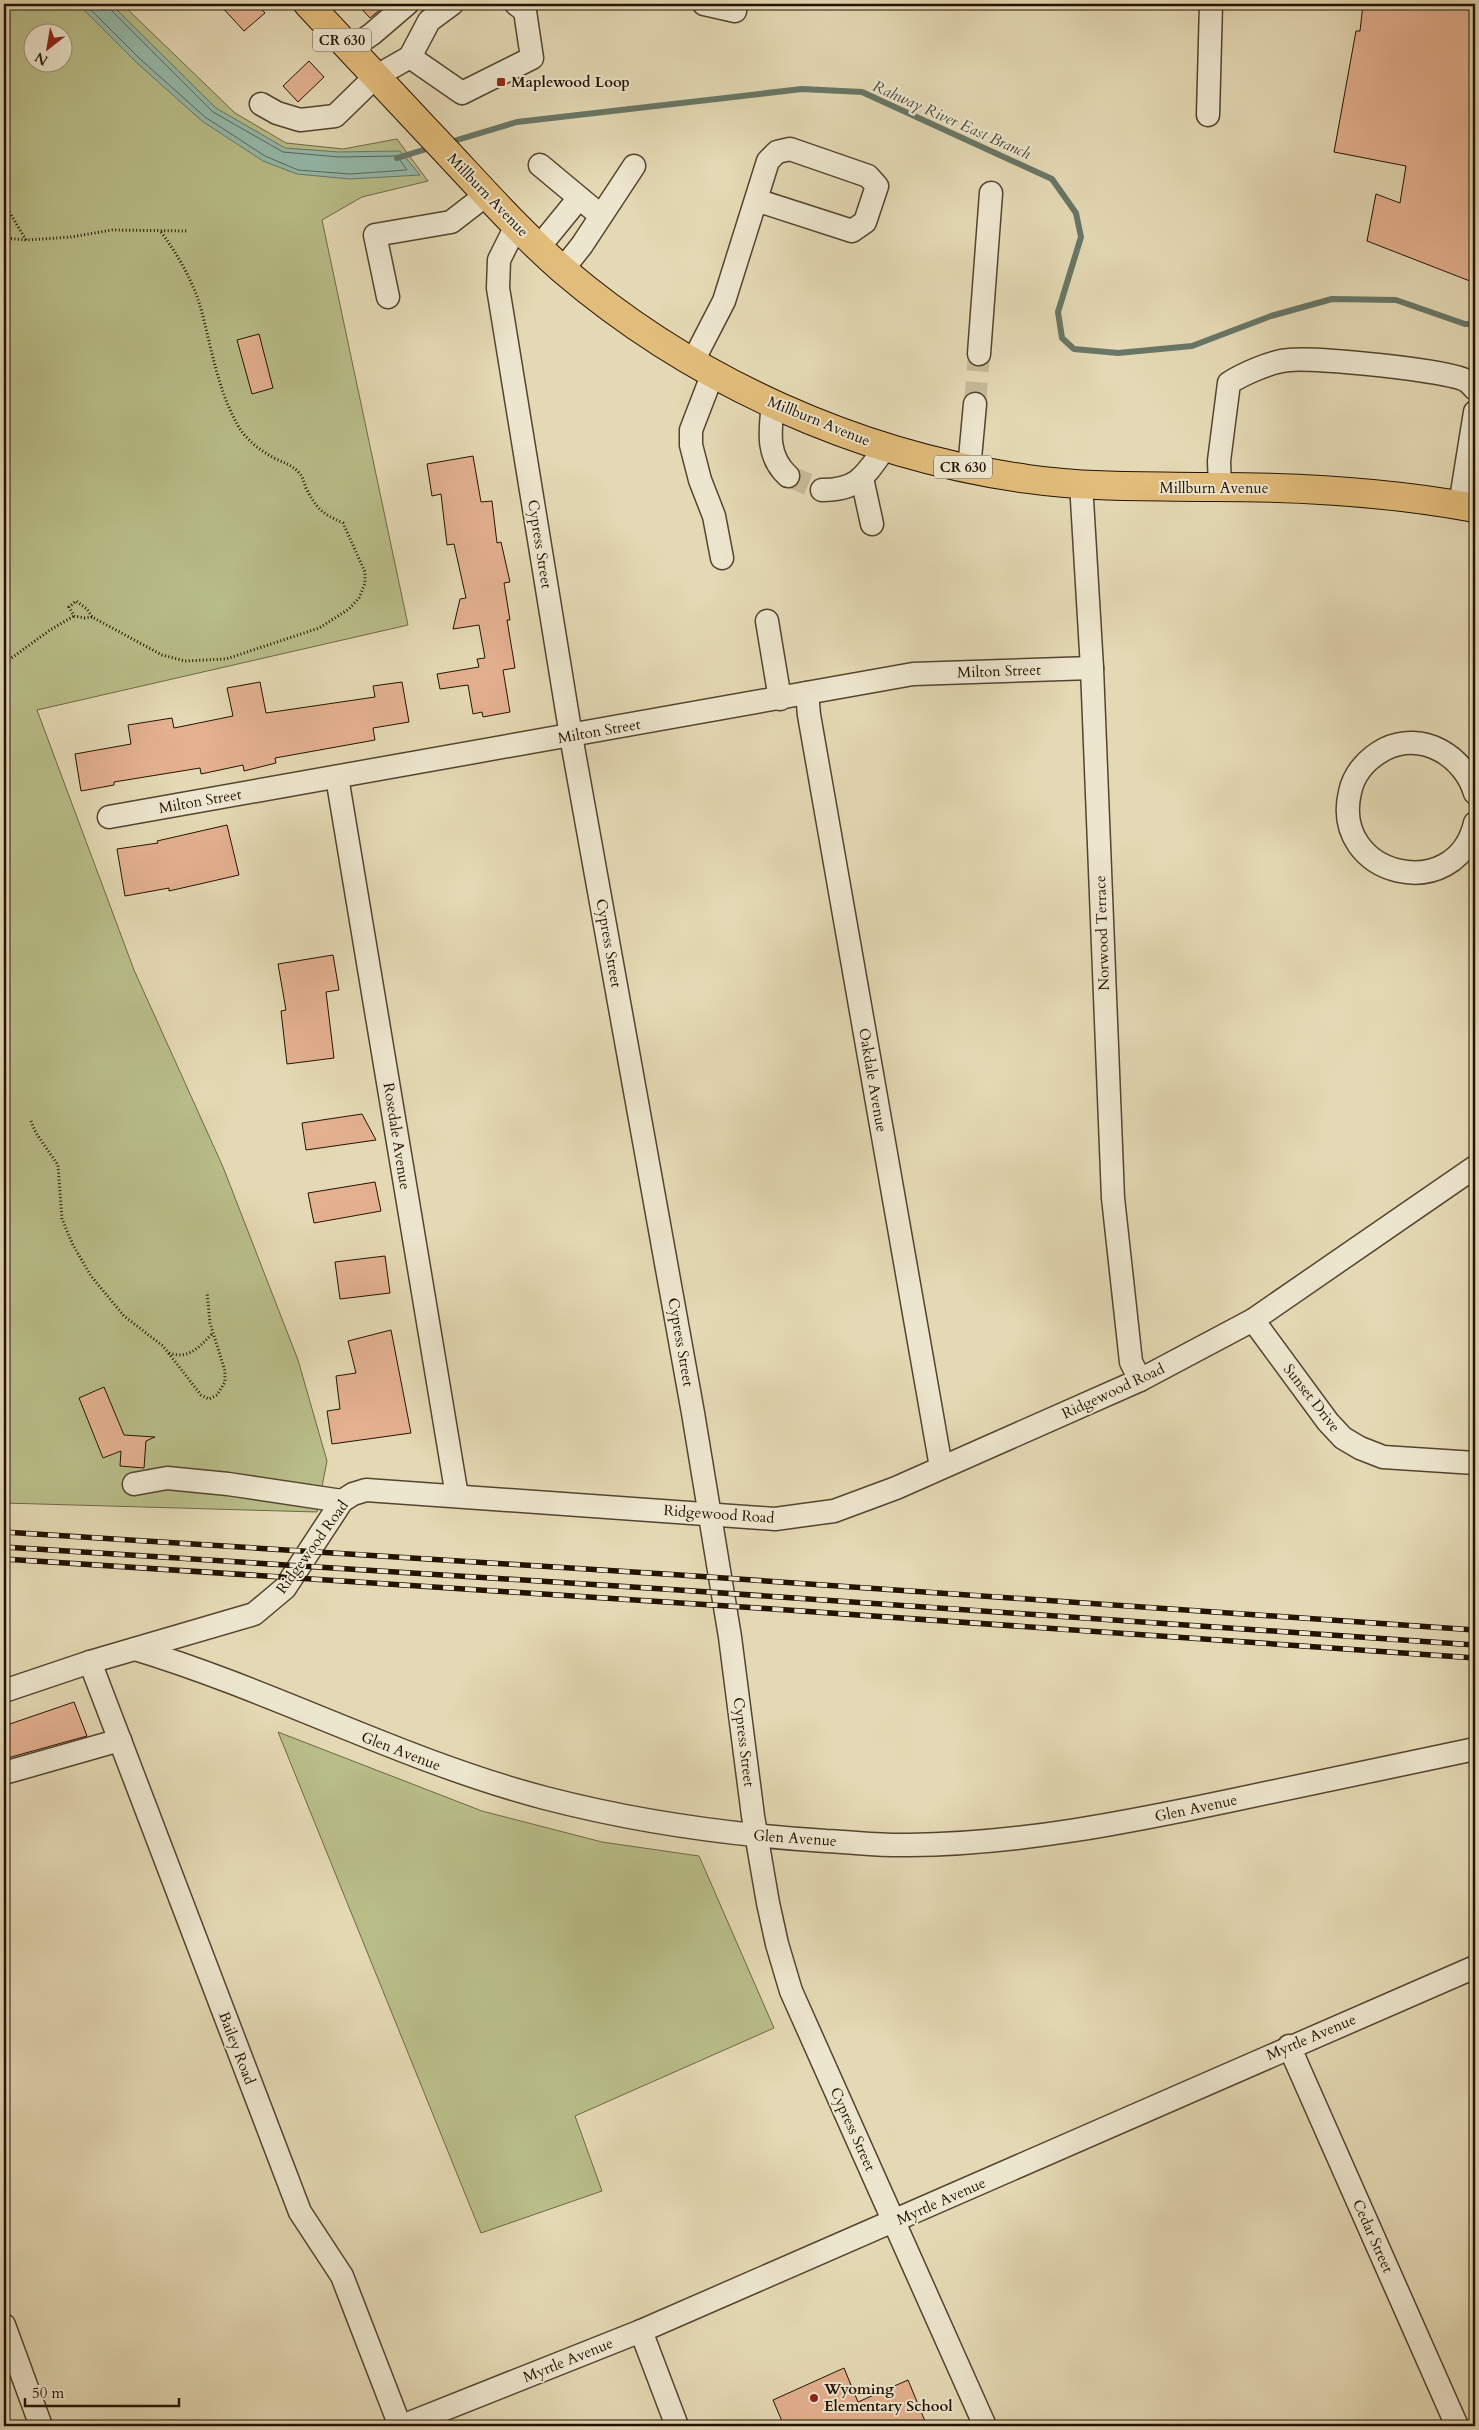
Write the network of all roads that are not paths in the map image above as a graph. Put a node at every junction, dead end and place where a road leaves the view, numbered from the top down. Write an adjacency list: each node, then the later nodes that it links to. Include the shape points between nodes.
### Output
1 (308, 4): 8 (main road, Millburn Avenue / CR 630)
2 (407, 4): 8 (street)
3 (452, 4): 9 (street, via 429,21)
4 (516, 4): 9 (street, via 526,11 532,58 462,93)
5 (704, 4): 7 (street)
6 (1211, 4): 12 (street)
7 (735, 11)
8 (350, 49): 10 (main road, Millburn Avenue / CR 630)
9 (410, 57): 10 (street)
10 (375, 77): 11 (street, via 335,116 300,120); 15 (main road, Millburn Avenue / CR 630)
11 (261, 104)
12 (1208, 115)
13 (540, 166): 17 (street)
14 (634, 166): 19 (street)
15 (478, 186): 20 (main road, Millburn Avenue / CR 630); 23 (street, via 451,222 375,235)
16 (991, 193): 24 (street)
17 (579, 198): 19 (street); 21 (street)
18 (756, 200): 18 (street, via 768,161 777,152 790,149 868,176 877,186 865,222 852,231); 25 (street)
19 (600, 216): 22 (street)
20 (516, 226): 21 (main road, Millburn Avenue / CR 630); 44 (street, Cypress Street, via 499,260 498,288)
21 (539, 247): 22 (main road, Millburn Avenue / CR 630)
22 (563, 270): 25 (main road, Millburn Avenue / CR 630, via 605,303)
23 (388, 297)
24 (979, 354)
25 (703, 367): 27 (main road, Millburn Avenue / CR 630); 39 (street, via 690,445 714,516)
26 (1475, 389): 35 (street, via 1468,381 1437,372 1327,361 1289,360 1239,376 1229,382 1219,461)
27 (773, 404): 30 (main road, Millburn Avenue / CR 630); 32 (street, via 769,436 771,450 780,469)
28 (975, 404): 31 (street)
29 (1475, 412): 37 (street)
30 (885, 448): 31 (main road, Millburn Avenue / CR 630); 33 (street)
31 (969, 469): 34 (main road, Millburn Avenue / CR 630, via 1029,480)
32 (788, 476)
33 (862, 478): 36 (street, via 849,488); 38 (street)
34 (1081, 483): 35 (main road, Millburn Avenue / CR 630, via 1149,488); 41 (street, Norwood Terrace)
35 (1220, 487): 37 (main road, Millburn Avenue / CR 630, via 1341,490)
36 (822, 490)
37 (1468, 506)
38 (872, 524)
39 (722, 558)
40 (767, 621): 43 (street)
41 (1092, 668): 42 (street, Milton Street, via 913,674); 51 (street, Norwood Terrace, via 1112,1198 1131,1362)
42 (807, 694): 43 (street, Milton Street); 53 (street, Oakdale Avenue)
43 (780, 699): 44 (street, Milton Street)
44 (571, 736): 45 (street, Milton Street); 57 (street, Cypress Street, via 693,1413)
45 (337, 777): 47 (street, Milton Street); 55 (street, Rosedale Avenue)
46 (1475, 792): 48 (street, via 1469,777 1452,757 1427,745 1400,745 1375,755 1357,775 1347,814 1355,840 1363,851 1385,867 1411,873 1424,872 1449,862 1468,842)
47 (109, 817)
48 (1475, 823)
49 (1475, 1167): 50 (street, Ridgewood Road)
50 (1253, 1320): 51 (street, Ridgewood Road); 52 (street, Sunset Drive, via 1343,1438 1383,1457)
51 (1140, 1380): 53 (street, Ridgewood Road)
52 (1475, 1462)
53 (941, 1467): 57 (street, Ridgewood Road, via 834,1511 775,1520)
54 (134, 1484): 56 (street, via 168,1478)
55 (457, 1496): 56 (street, Ridgewood Road, via 366,1490); 57 (street, Ridgewood Road)
56 (342, 1501): 58 (street, Ridgewood Road, via 285,1588 269,1604 236,1621)
57 (708, 1514): 64 (street, Cypress Street, via 730,1636)
58 (135, 1649): 59 (street, Ridgewood Road); 64 (street, Glen Avenue, via 186,1664 472,1777 642,1820)
59 (90, 1662): 60 (street, Ridgewood Road); 61 (street, Bailey Road)
60 (4, 1690)
61 (120, 1740): 63 (street); 71 (street, Bailey Road, via 300,2212 342,2276)
62 (1475, 1749): 64 (street, Glen Avenue, via 1122,1824 992,1841 907,1846)
63 (4, 1773)
64 (757, 1836): 67 (street, Cypress Street, via 777,1944 791,1991)
65 (1475, 1966): 66 (street, Myrtle Avenue)
66 (1289, 2046): 67 (street, Myrtle Avenue); 74 (street, Cedar Street)
67 (895, 2222): 69 (street, Myrtle Avenue); 73 (street, Cypress Street)
68 (4, 2325): 70 (street)
69 (641, 2331): 71 (street, Myrtle Avenue); 72 (street)
70 (41, 2426)
71 (401, 2426)
72 (677, 2426)
73 (985, 2426)
74 (1456, 2426)

